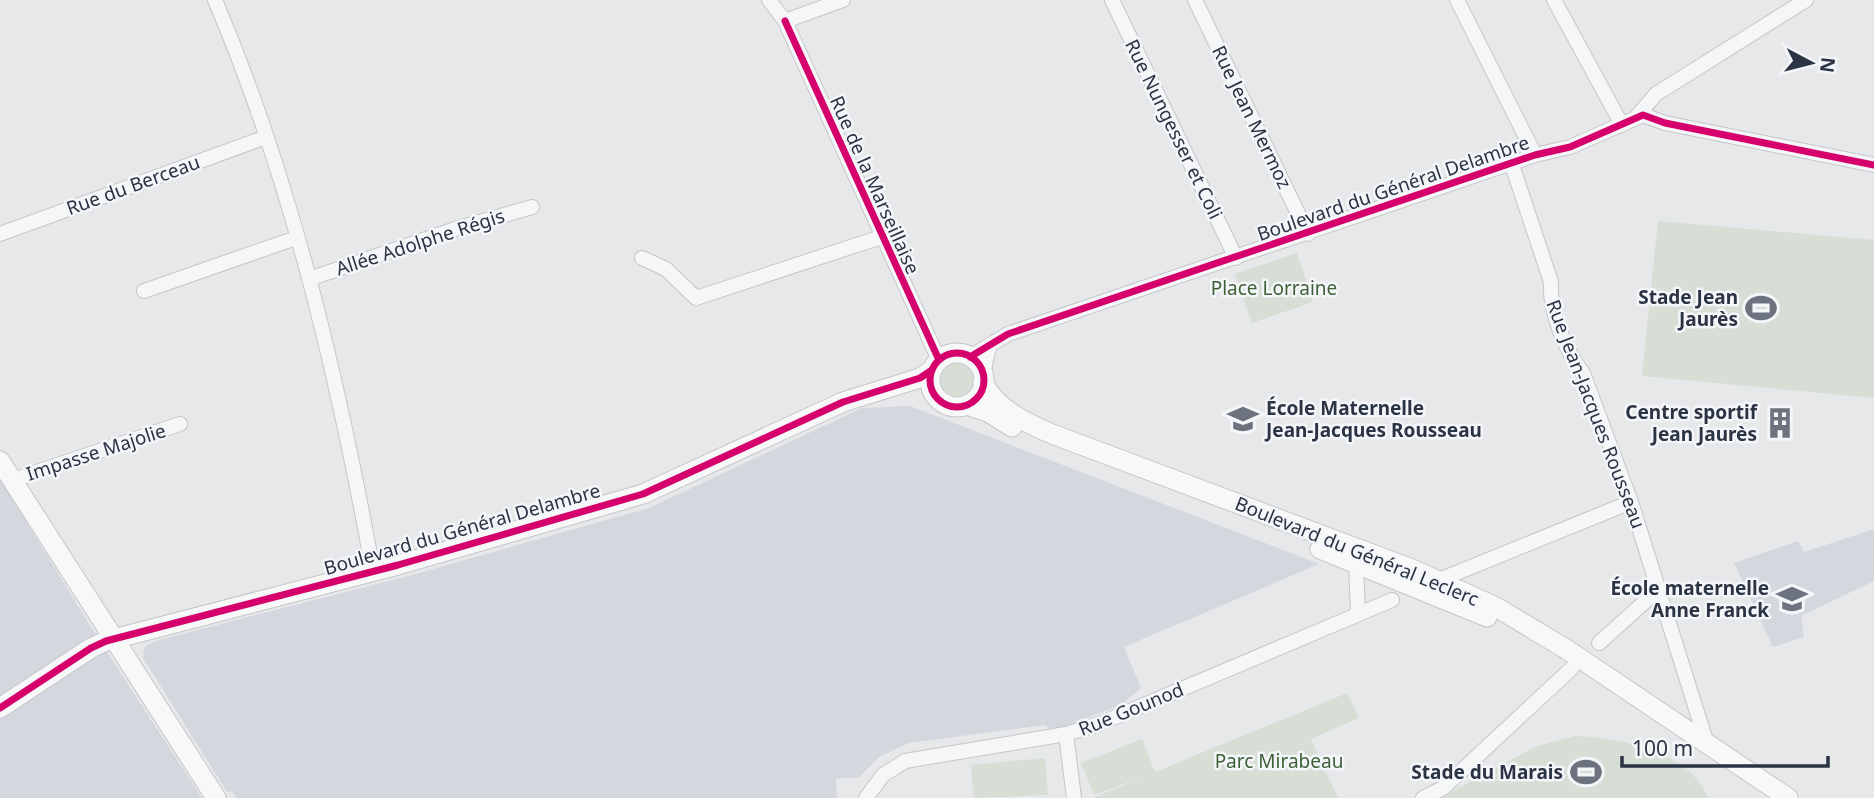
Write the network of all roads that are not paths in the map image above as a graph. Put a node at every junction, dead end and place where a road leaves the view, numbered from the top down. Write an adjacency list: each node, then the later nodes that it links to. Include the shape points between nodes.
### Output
1 (215, 0): 12 (street)
2 (769, 0): 9 (street, Rue de la Marseillaise)
3 (843, 0): 9 (street)
4 (1112, 0): 22 (street, Rue Nungesser et Coli)
5 (1195, 0): 18 (street, Rue Jean Mermoz)
6 (1457, 0): 13 (street)
7 (1554, 0): 11 (street)
8 (1806, 0): 10 (street, Boulevard du Général Delambre, via 1656,94)
9 (785, 21): 19 (street, Rue de la Marseillaise)
10 (1638, 115): 11 (street, Boulevard du Général Delambre); 15 (street)
11 (1622, 125): 13 (street, Boulevard du Général Delambre, via 1570,147)
12 (266, 137): 17 (street, Rue du Berceau); 20 (street)
13 (1535, 155): 14 (street, Boulevard du Général Delambre)
14 (1512, 165): 18 (street, Boulevard du Général Delambre); 35 (street, Rue Jean-Jacques Rousseau, via 1551,282 1550,296)
15 (1874, 165)
16 (532, 206): 23 (street, Allée Adolphe Régis)
17 (0, 234)
18 (1308, 234): 22 (street, Boulevard du Général Delambre)
19 (881, 237): 21 (street, via 696,298 666,269); 27 (street, Rue de la Marseillaise)
20 (296, 238): 23 (street); 24 (street)
21 (642, 258)
22 (1237, 258): 25 (street, Boulevard du Général Delambre, via 1008,334)
23 (309, 279): 37 (street, via 324,328)
24 (144, 290)
25 (989, 347): 26 (street, Boulevard du Général Delambre); 28 (street)
26 (970, 357): 27 (street, via 951,354); 28 (street)
27 (936, 365): 29 (street, Boulevard du Général Delambre, via 920,378); 30 (street, via 930,384)
28 (983, 378): 31 (street, via 978,396); 38 (street, Boulevard du Général Leclerc, via 1001,405 1043,430)
29 (877, 391): 30 (street, Boulevard du Général Delambre, via 914,390); 37 (street, Boulevard du Général Delambre, via 827,408 643,494)
30 (934, 395): 31 (street, via 948,406)
31 (967, 405): 36 (street, Boulevard du Général Leclerc, via 1044,444)
32 (180, 424): 34 (street, Impasse Majolie)
33 (0, 461): 34 (street)
34 (13, 480): 42 (street)
35 (1631, 502): 38 (street); 39 (street, Rue Jean-Jacques Rousseau)
36 (1356, 563): 41 (street); 44 (street, Boulevard du Général Leclerc, via 1474,611)
37 (373, 571): 42 (street, Boulevard du Général Delambre)
38 (1440, 580): 47 (street, Boulevard du Général Leclerc, via 1521,621)
39 (1658, 590): 43 (street); 47 (street, Rue Jean-Jacques Rousseau)
40 (1392, 600): 41 (street, Rue Gounod)
41 (1358, 614): 46 (street, Rue Gounod)
42 (114, 639): 45 (street, Boulevard du Général Delambre, via 91,648); 48 (street)
43 (1599, 643)
44 (1572, 668): 51 (street, via 1443,788); 52 (street, Boulevard du Général Leclerc)
45 (0, 708)
46 (1066, 734): 49 (street, Rue Gounod, via 905,761 883,775); 50 (street)
47 (1707, 744): 53 (street, Boulevard du Général Leclerc)
48 (216, 798)
49 (866, 798)
50 (1074, 798)
51 (1423, 798)
52 (1766, 798)
53 (1788, 798)

